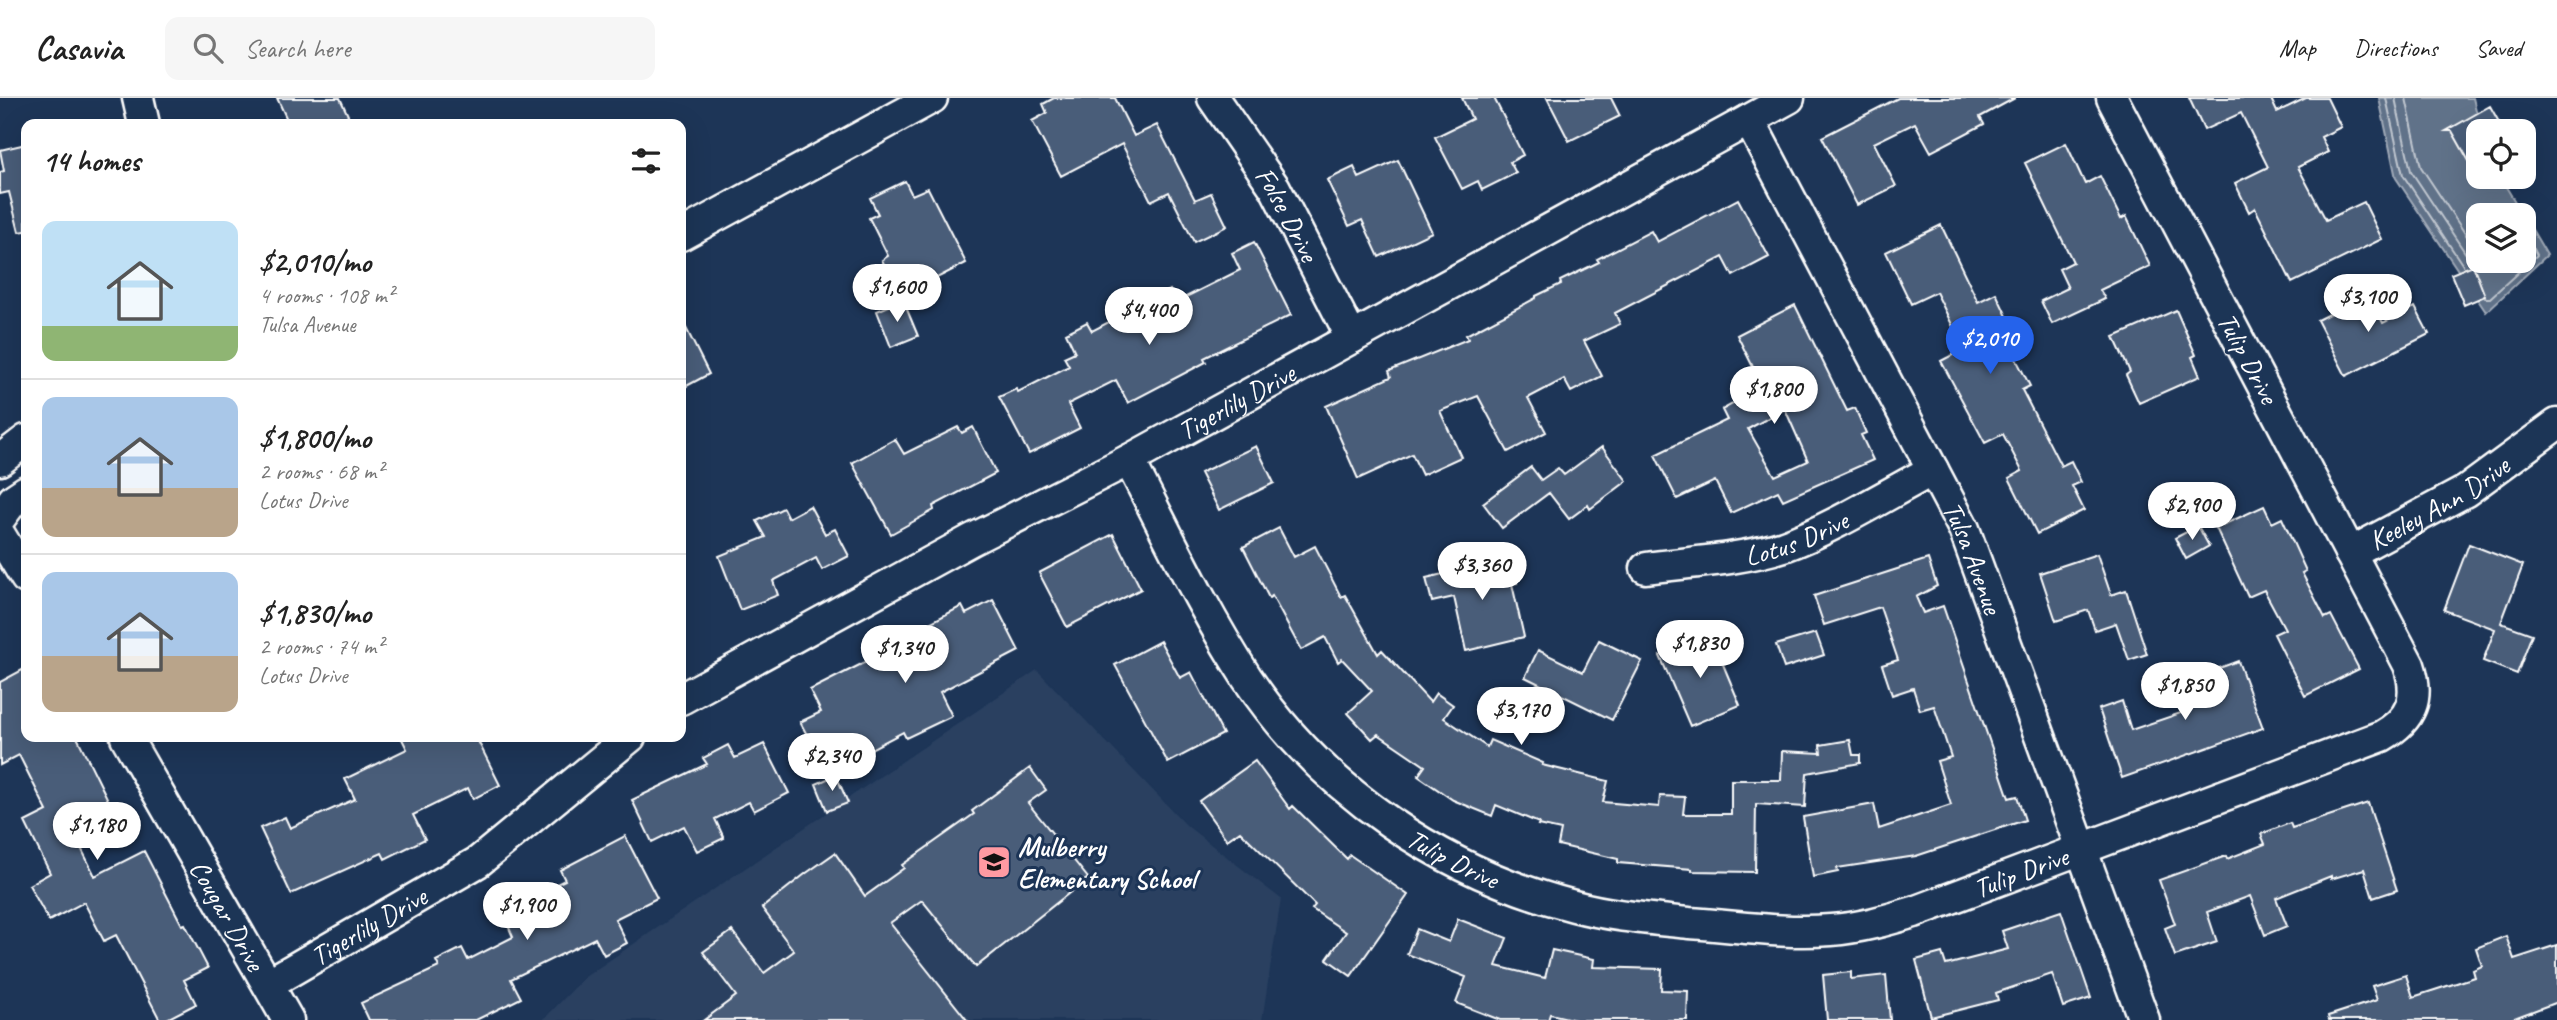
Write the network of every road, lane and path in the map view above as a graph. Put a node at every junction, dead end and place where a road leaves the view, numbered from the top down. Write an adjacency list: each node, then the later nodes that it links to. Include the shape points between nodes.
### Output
1 (138, 98): 6 (street)
2 (932, 98): 8 (street)
3 (1213, 98): 9 (street, Folse Drive, via 1275,188)
4 (1789, 98): 7 (street, Tigerlily Drive)
5 (2112, 98): 18 (street, Tulip Drive)
6 (143, 119)
7 (1749, 120): 9 (street, Tigerlily Drive); 14 (street, Tulsa Avenue)
8 (686, 232)
9 (1352, 338): 13 (street, Tigerlily Drive)
10 (2557, 424): 18 (street, Keeley Ann Drive, via 2474,486)
11 (21, 444): 12 (street)
12 (0, 460)
13 (1129, 460): 21 (street, Tigerlily Drive, via 971,540); 24 (street, Tulip Drive, via 1218,629 1283,726 1323,768 1377,813 1457,863 1520,890 1632,917 1832,930 1914,912)
14 (1933, 470): 19 (street, Lotus Drive, via 1785,545); 24 (street, Tulsa Avenue, via 1964,529)
15 (21, 494): 16 (street)
16 (0, 518)
17 (0, 535): 20 (street)
18 (2350, 553): 24 (street, Tulip Drive, via 2414,681 2409,713 2397,728)
19 (1646, 568)
20 (21, 570)
21 (686, 696)
22 (129, 742): 25 (street, Cougar Drive)
23 (624, 742): 25 (street, Tigerlily Drive, via 478,862)
24 (2082, 849): 27 (street, Tulsa Avenue)
25 (268, 984): 26 (street, Cougar Drive)
26 (288, 1020)
27 (2144, 1020)

